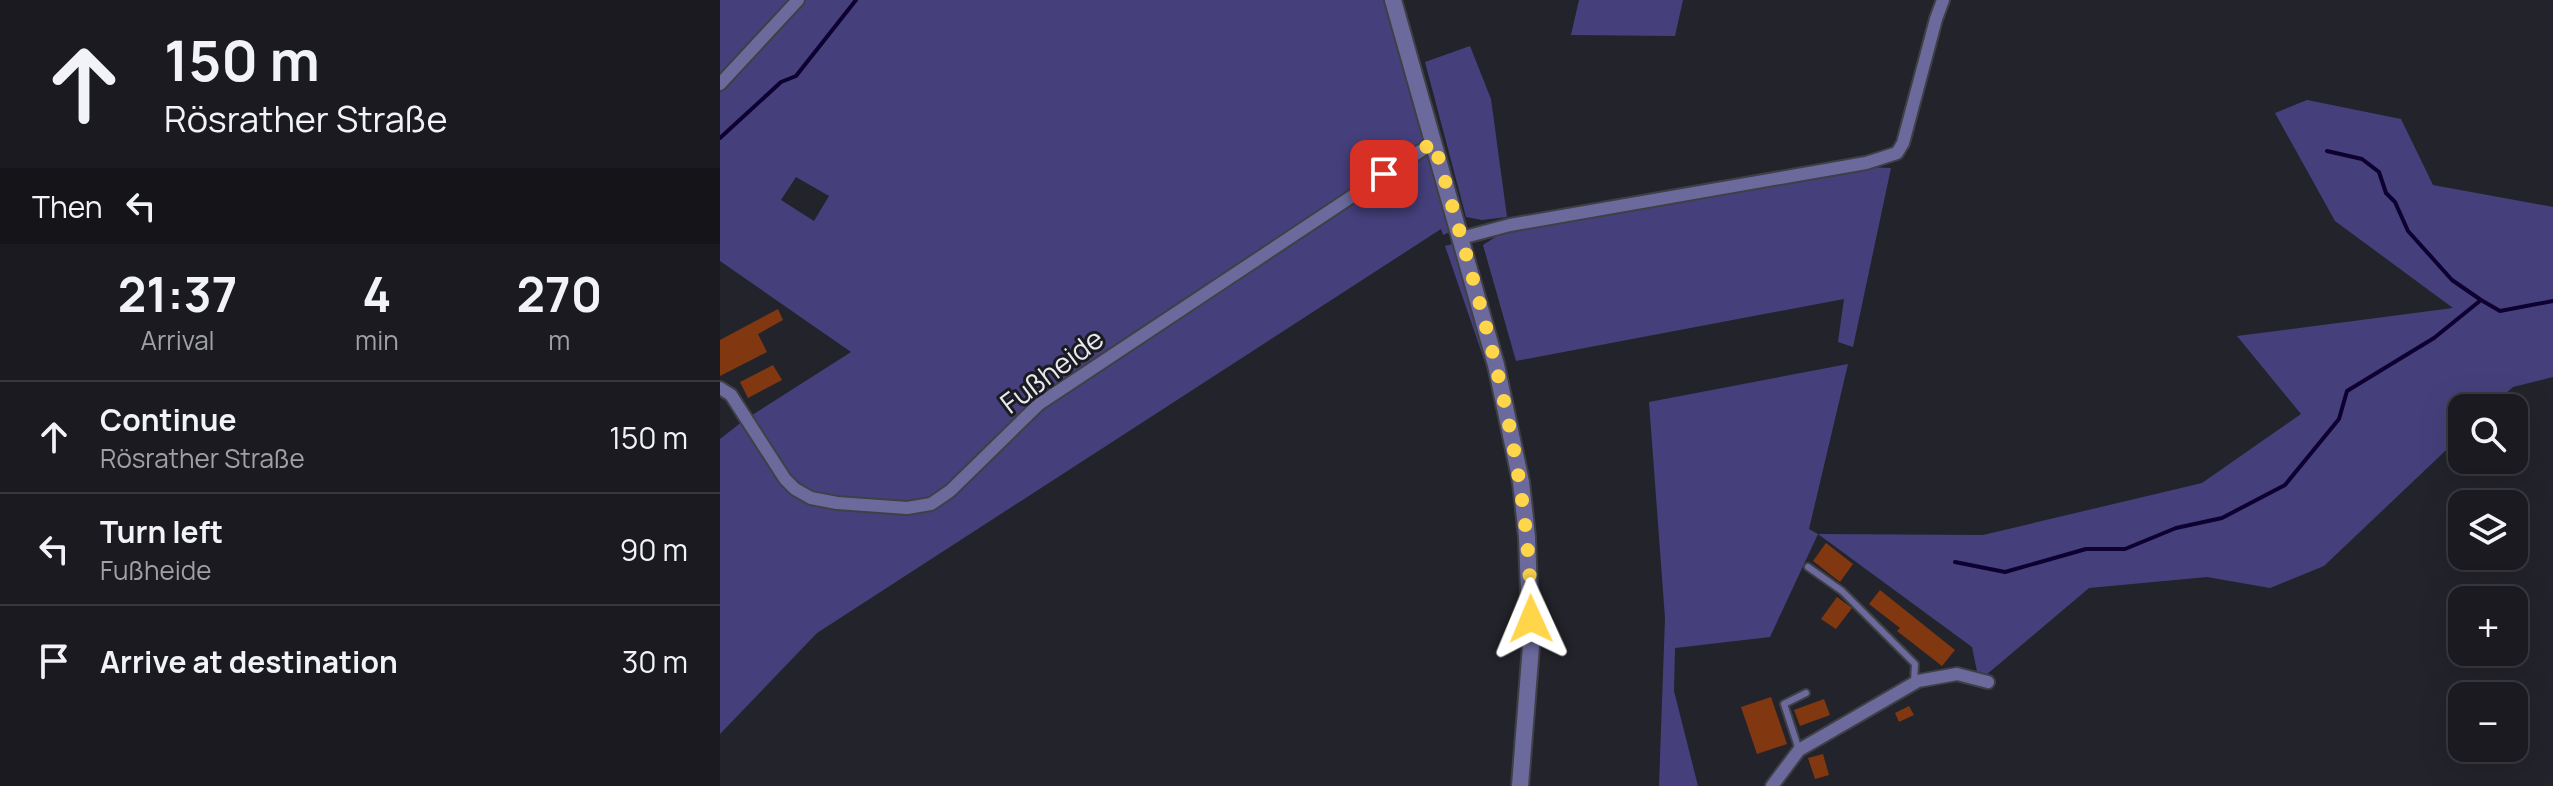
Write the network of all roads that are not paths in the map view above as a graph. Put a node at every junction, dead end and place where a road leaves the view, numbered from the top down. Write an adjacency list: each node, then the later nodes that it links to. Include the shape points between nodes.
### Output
1 (798, 0): 4 (street)
2 (1393, 0): 5 (street)
3 (1943, 0): 6 (street, via 1897,153)
4 (720, 84)
5 (1434, 142): 6 (street); 7 (street, Fußheide, via 1039,404 931,504 907,508 811,498 785,479 731,395)
6 (1461, 238): 13 (street, via 1507,410 1527,537 1531,646)
7 (720, 388)
8 (1808, 567): 10 (lane, via 1842,591 1915,664)
9 (1988, 682): 10 (street, via 1957,674)
10 (1914, 683): 12 (street)
11 (1806, 693): 12 (lane, via 1784,704)
12 (1799, 750): 14 (street)
13 (1520, 786)
14 (1772, 786)

